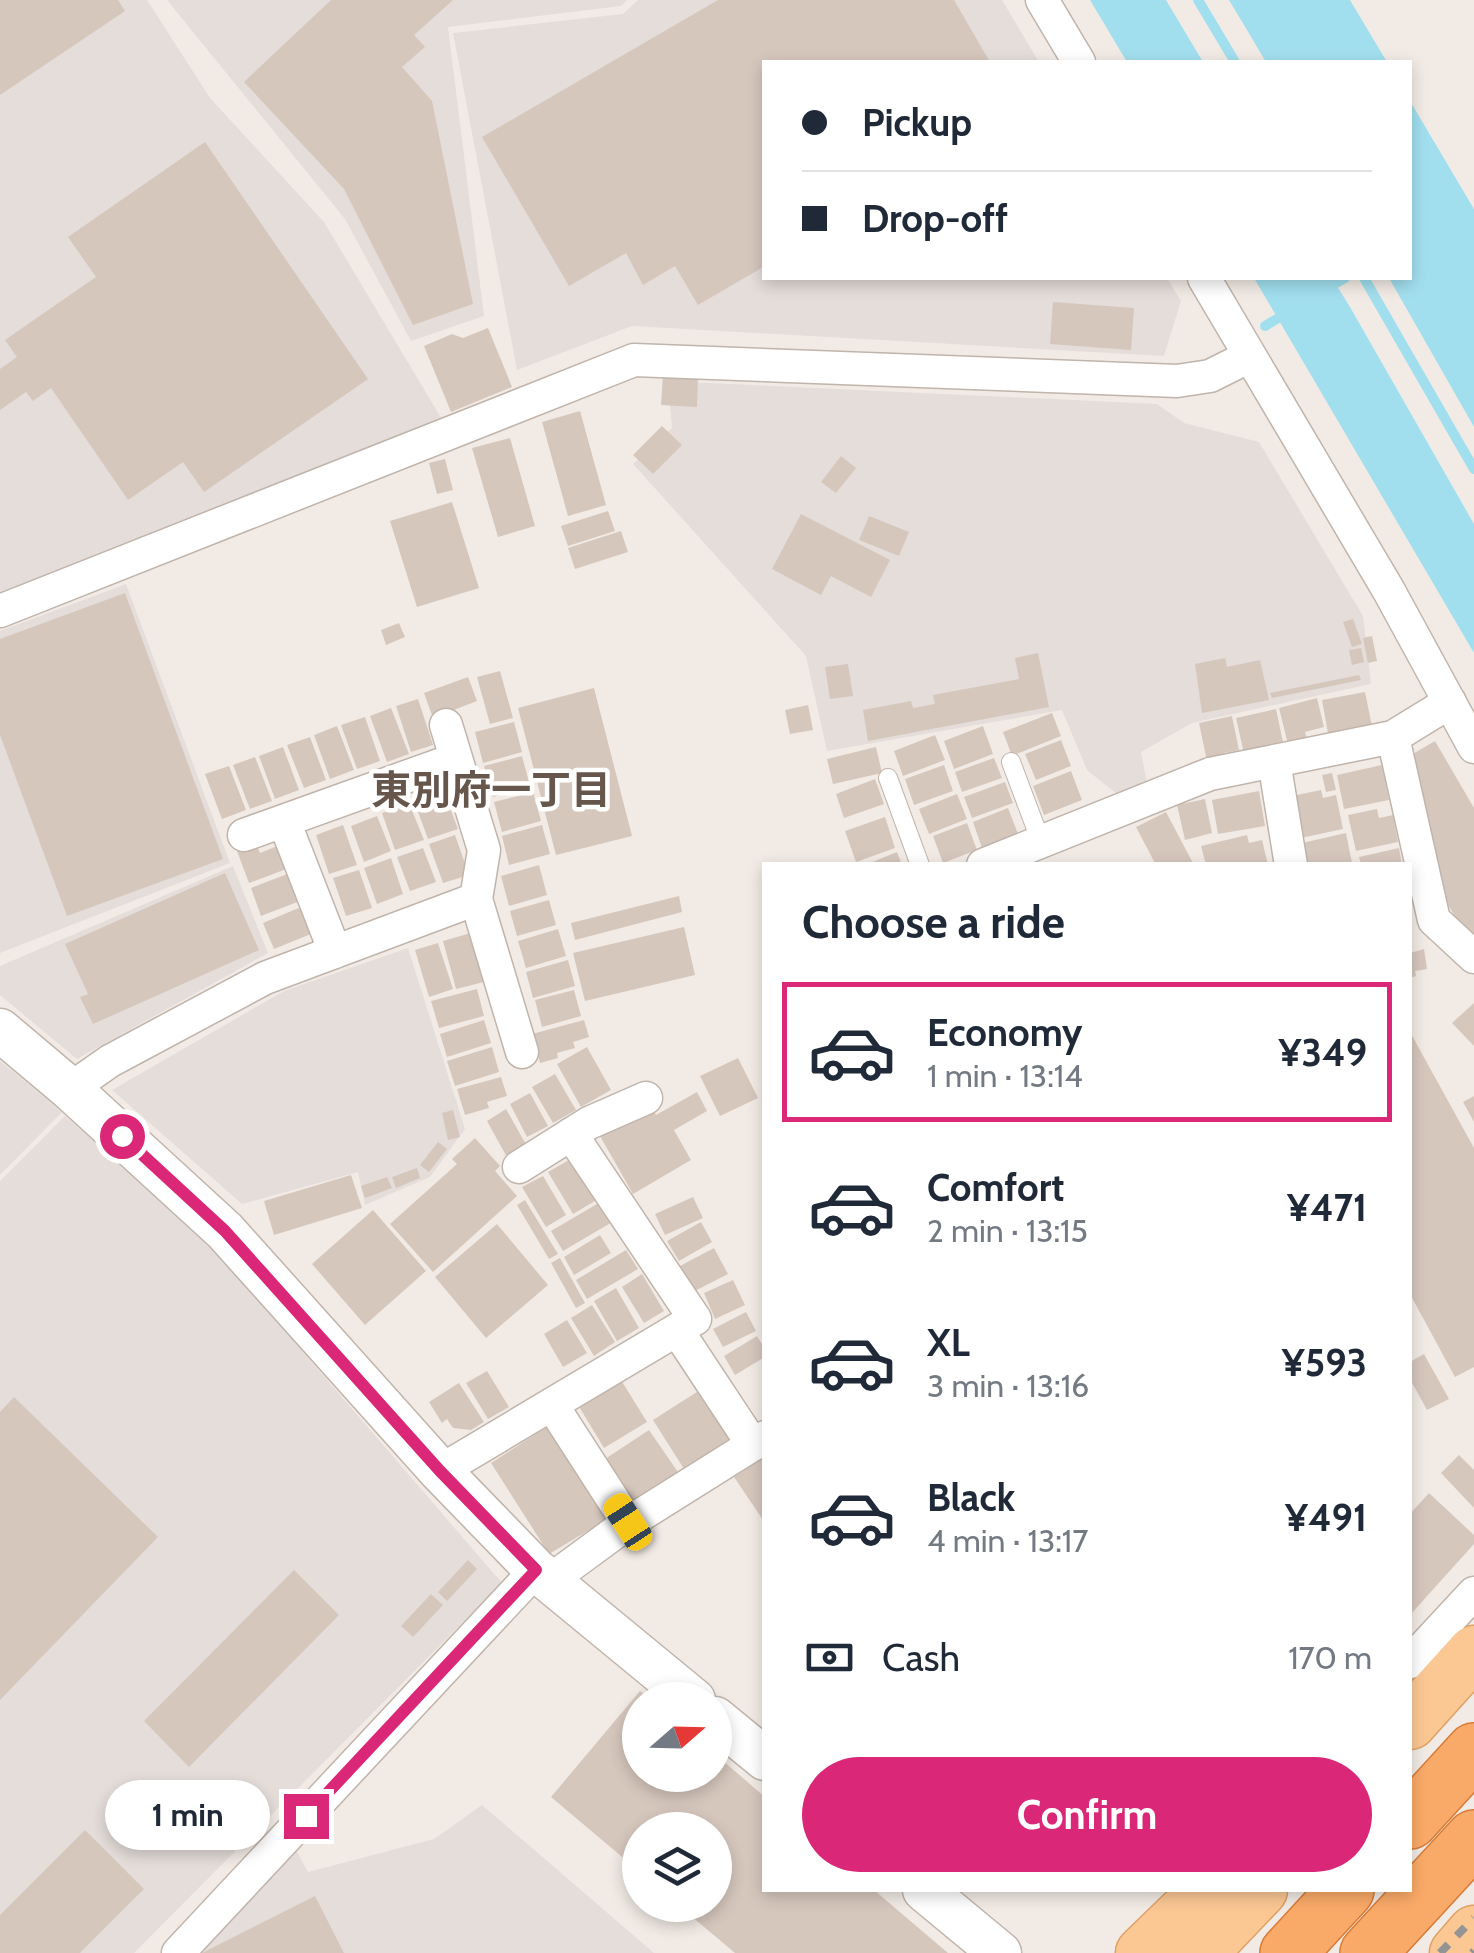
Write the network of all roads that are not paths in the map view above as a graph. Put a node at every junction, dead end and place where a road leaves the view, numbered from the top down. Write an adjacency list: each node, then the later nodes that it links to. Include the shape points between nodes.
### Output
1 (1042, 0): 2 (street)
2 (1078, 60)
3 (1205, 280): 4 (street)
4 (1250, 356): 5 (street, via 1210,376 1177,382 634,360); 6 (street)
5 (0, 611)
6 (1450, 702): 8 (street); 9 (street)
7 (446, 725): 10 (street)
8 (1393, 736): 11 (street); 22 (street, via 1434,920)
9 (1474, 747)
10 (456, 758): 14 (street); 20 (street, via 484,850)
11 (1274, 761): 16 (street, via 1210,774); 19 (street)
12 (1011, 762): 16 (lane)
13 (888, 778): 17 (lane)
14 (284, 821): 15 (street); 21 (street)
15 (244, 835)
16 (1041, 842): 18 (street)
17 (919, 862)
18 (991, 862)
19 (1291, 862)
20 (476, 899): 21 (street); 24 (street)
21 (335, 952): 25 (street, via 265,978)
22 (1474, 957)
23 (0, 1030): 25 (street)
24 (522, 1052)
25 (70, 1089): 32 (street, via 225,1231)
26 (646, 1098): 27 (street)
27 (571, 1134): 28 (street); 29 (street, via 695,1319)
28 (519, 1167)
29 (677, 1330): 30 (street); 31 (street)
30 (552, 1405): 32 (street); 33 (street)
31 (759, 1440): 33 (street)
32 (440, 1471): 34 (street)
33 (628, 1522): 34 (street)
34 (542, 1575): 37 (street); 50 (street)
35 (1474, 1594): 36 (street)
36 (1447, 1662): 38 (main road); 39 (main road)
37 (672, 1682)
38 (1412, 1706)
39 (1412, 1720)
40 (732, 1732): 42 (street)
41 (1474, 1752): 43 (highway)
42 (762, 1757)
43 (1412, 1819)
44 (1474, 1838): 55 (highway)
45 (926, 1892): 51 (street)
46 (1205, 1892): 52 (main road)
47 (1259, 1892): 53 (main road)
48 (1344, 1892): 54 (highway)
49 (1474, 1936): 56 (main road)
50 (178, 1953)
51 (1000, 1953)
52 (1142, 1953)
53 (1201, 1953)
54 (1288, 1953)
55 (1368, 1953)
56 (1458, 1953)

